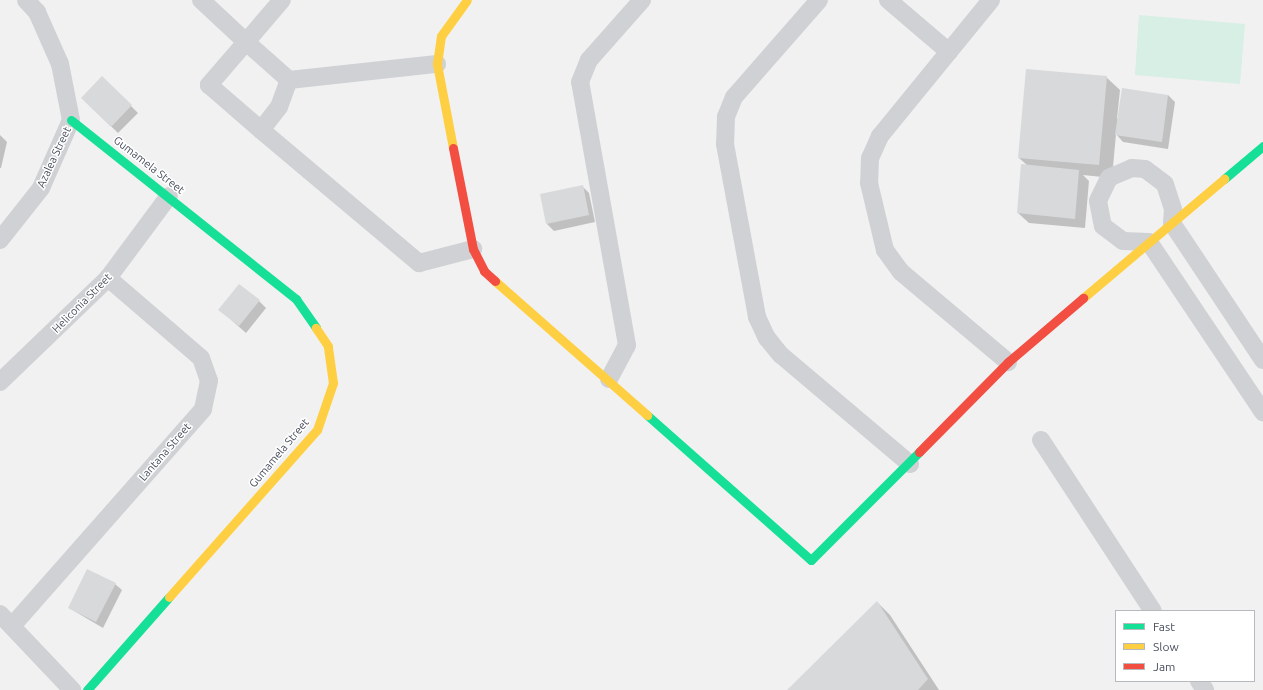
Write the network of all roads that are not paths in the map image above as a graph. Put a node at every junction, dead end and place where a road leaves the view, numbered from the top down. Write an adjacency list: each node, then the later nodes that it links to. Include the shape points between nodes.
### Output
1 (26, 0): 13 (street, Azalea Street, via 37,12 60,64)
2 (201, 0): 9 (street)
3 (282, 0): 9 (street)
4 (467, 0): 11 (street, via 441,36)
5 (642, 0): 24 (street, via 589,60 580,82 627,346)
6 (819, 0): 28 (street, via 734,97 726,117 725,144 756,317 767,338 781,354)
7 (888, 0): 10 (street)
8 (992, 0): 10 (street)
9 (246, 42): 12 (street); 14 (street, via 209,85)
10 (949, 52): 23 (street, via 880,136 870,158 869,183 885,250 901,272)
11 (438, 64): 12 (street); 20 (street)
12 (289, 80): 14 (street, via 279,107)
13 (71, 120): 16 (street, Gumamela Street); 18 (street, Azalea Street, via 41,188)
14 (261, 130): 20 (street, via 419,263)
15 (1263, 146): 17 (street)
16 (169, 196): 21 (street, Heliconia Street); 32 (street, Gumamela Street, via 296,299 328,346 332,383 317,430)
17 (1172, 223): 19 (street); 19 (street, via 1171,195 1156,175 1132,168 1109,178 1098,201 1103,226 1123,241); 22 (street)
18 (0, 240)
19 (1149, 242): 23 (street); 26 (street)
20 (473, 250): 24 (street, via 484,271)
21 (108, 278): 25 (street, Heliconia Street); 30 (street, Lantana Street, via 201,358 209,381 203,409)
22 (1263, 360)
23 (1008, 362): 28 (street)
24 (609, 379): 28 (street, via 811,560)
25 (0, 382)
26 (1263, 412)
27 (1041, 440): 29 (street)
28 (910, 464)
29 (1152, 610)
30 (6, 620): 31 (street)
31 (72, 690)
32 (87, 690)

